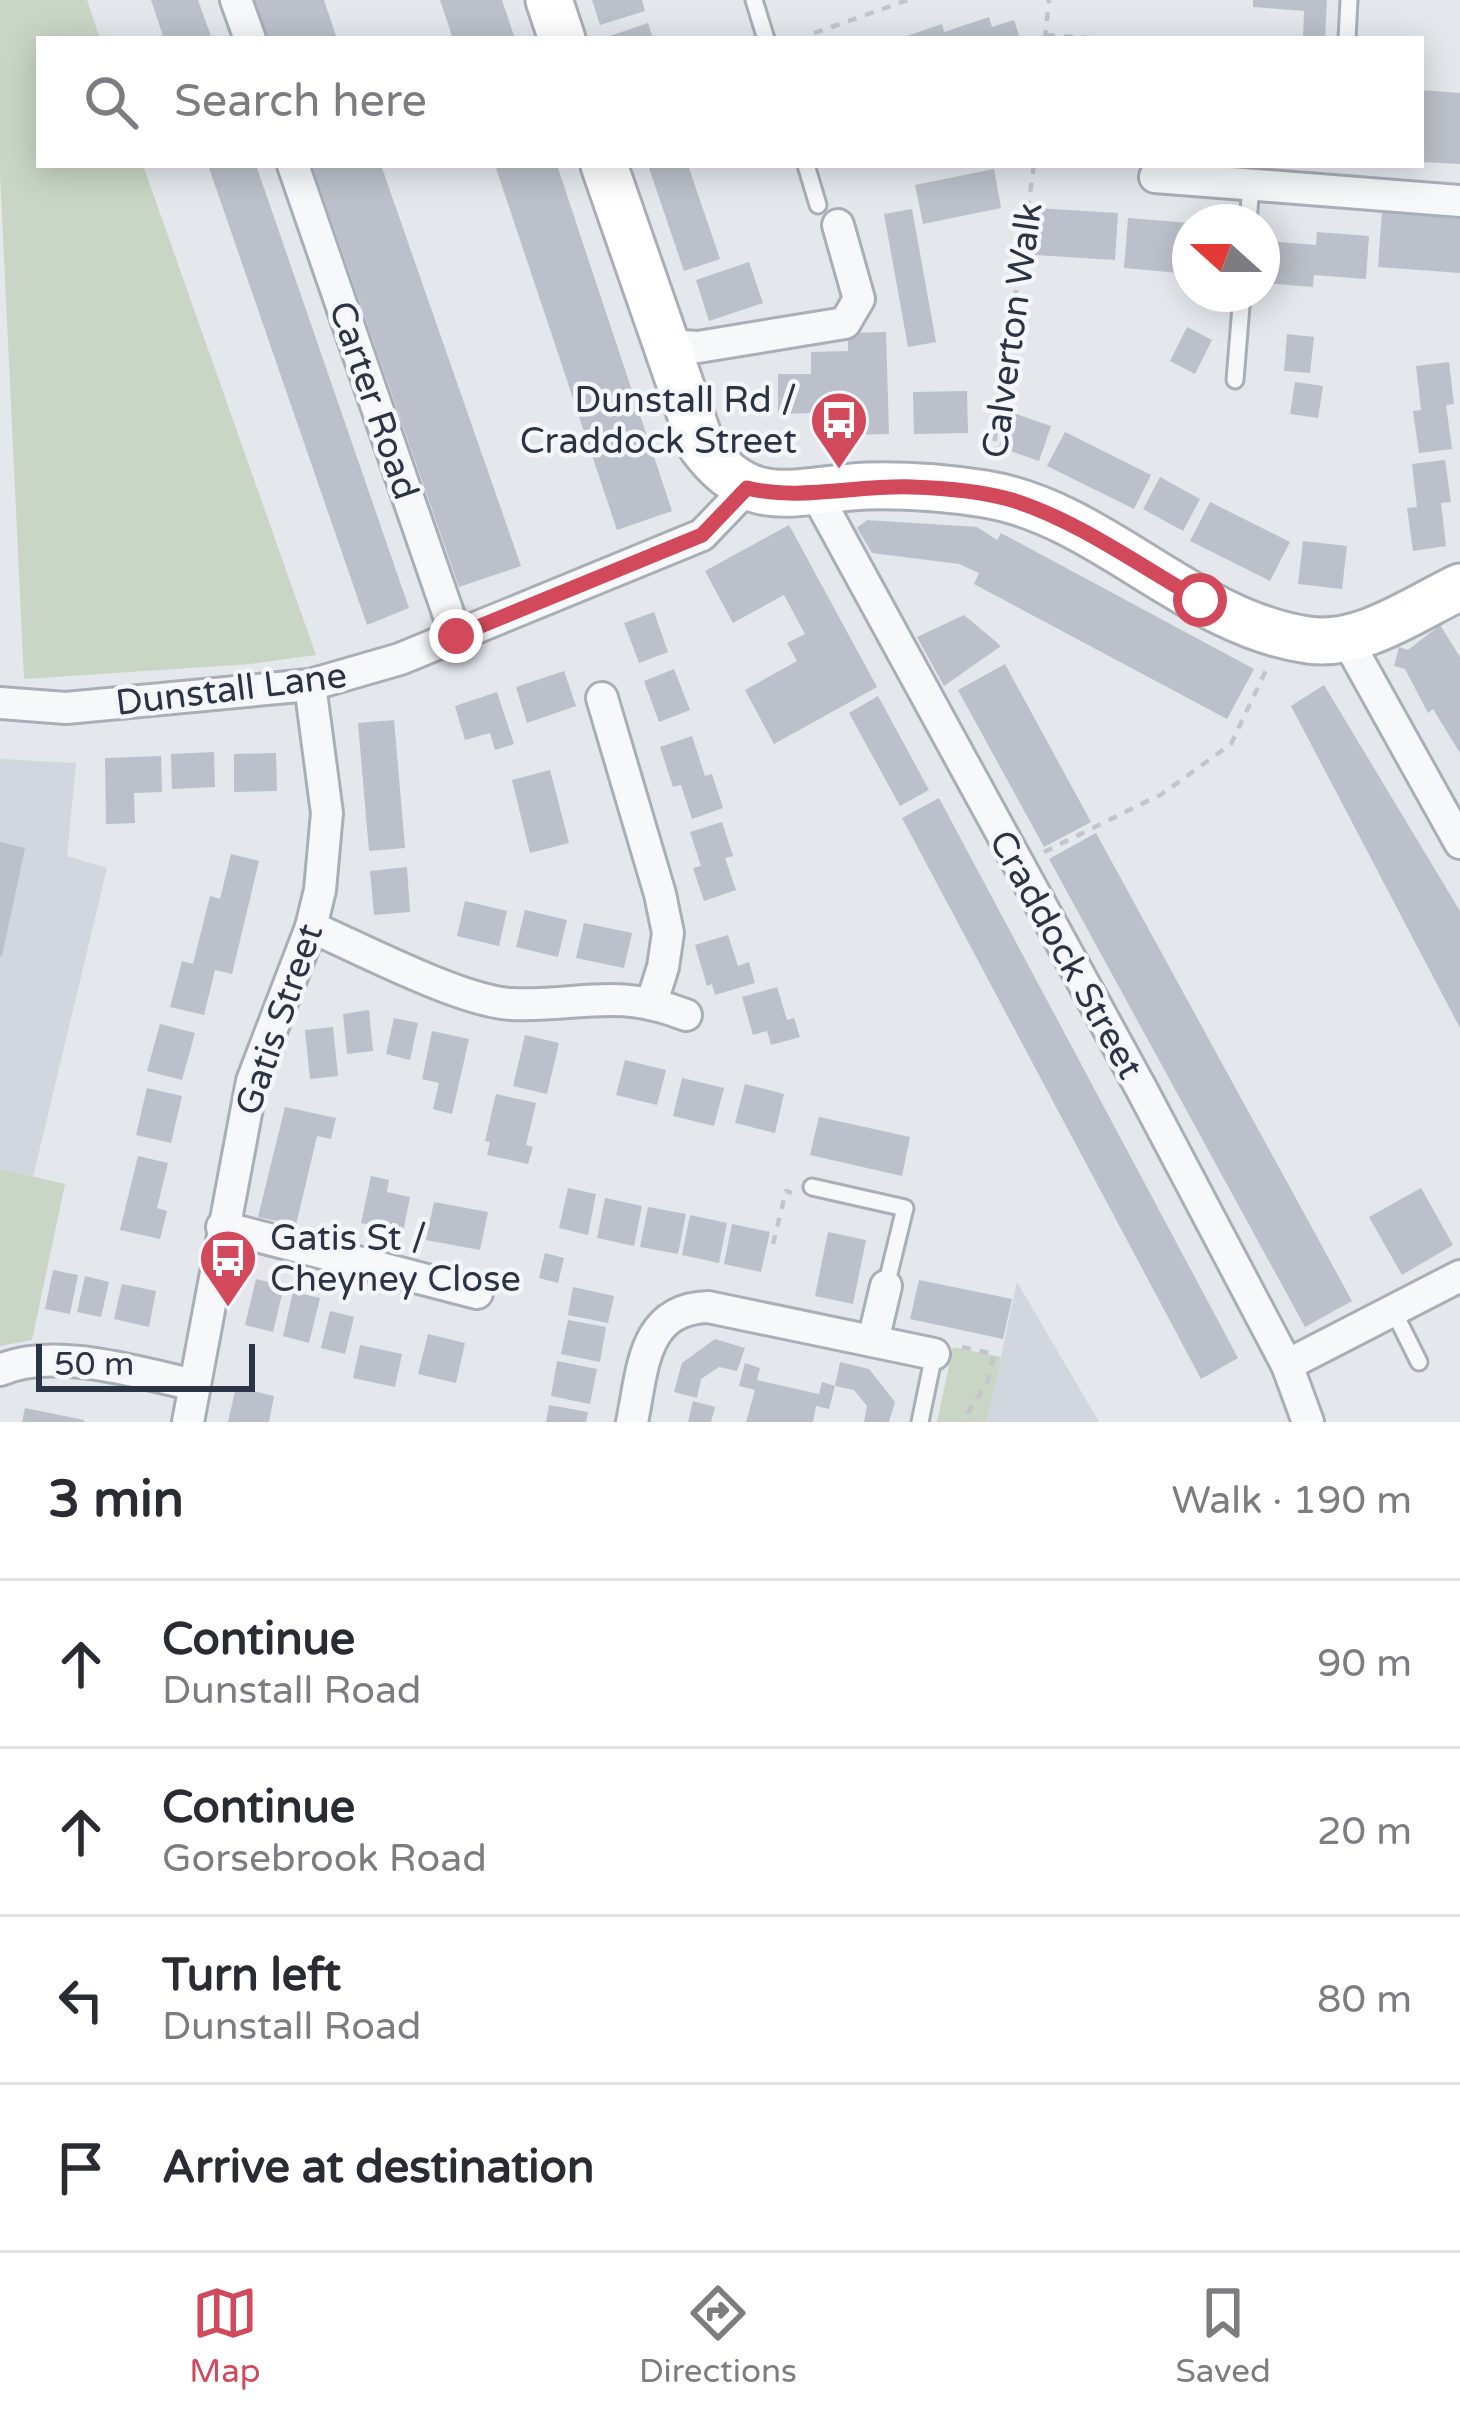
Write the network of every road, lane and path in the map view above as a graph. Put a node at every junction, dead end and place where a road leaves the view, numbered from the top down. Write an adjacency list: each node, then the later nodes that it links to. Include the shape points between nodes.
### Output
1 (236, 0): 8 (street)
2 (549, 0): 9 (street)
3 (754, 0): 10 (lane)
4 (910, 0): 7 (path)
5 (1049, 0): 11 (path)
6 (1349, 0): 12 (lane)
7 (814, 33)
8 (249, 36)
9 (561, 36)
10 (765, 36)
11 (1046, 36)
12 (1347, 36)
13 (294, 168): 29 (street, Carter Road)
14 (605, 168): 23 (street)
15 (807, 168): 21 (lane)
16 (1034, 168): 27 (path, Calverton Walk)
17 (1154, 177): 18 (street)
18 (1251, 186): 19 (street); 20 (lane)
19 (1460, 201)
20 (1250, 204)
21 (828, 215): 23 (street, via 860,299 845,322 698,347)
22 (1241, 312): 24 (lane)
23 (665, 345): 25 (street, via 701,448)
24 (1235, 380)
25 (747, 488): 26 (street, via 777,496); 29 (street, Dunstall Lane, via 702,535)
26 (814, 492): 27 (street, via 880,486); 36 (street, Craddock Street)
27 (986, 494): 30 (street, via 1053,517 1246,625)
28 (1460, 587): 31 (street)
29 (456, 636): 32 (street, Dunstall Lane)
30 (1283, 636): 31 (street); 36 (path, via 1231,744 1162,794)
31 (1347, 640): 35 (street)
32 (310, 685): 34 (street, Dunstall Lane, via 66,708); 37 (street, Gatis Street, via 327,813)
33 (602, 698): 38 (street, via 668,933)
34 (0, 704)
35 (1460, 843)
36 (1018, 865): 50 (street, Craddock Street)
37 (311, 927): 38 (street, via 508,1004); 41 (street, Gatis Street, via 252,1081)
38 (652, 1002): 39 (street)
39 (686, 1015)
40 (812, 1187): 42 (path, via 803,1195 786,1191); 44 (lane, via 905,1208)
41 (222, 1227): 45 (street); 52 (street, Gatis Street)
42 (773, 1244)
43 (1460, 1276): 46 (street)
44 (886, 1286): 47 (street)
45 (477, 1293)
46 (1393, 1310): 49 (lane); 50 (street)
47 (873, 1341): 48 (street); 54 (street, via 687,1308 658,1328)
48 (934, 1354): 55 (lane); 56 (path, via 952,1345 994,1354 988,1381)
49 (1419, 1362)
50 (1287, 1365): 57 (street, Craddock Street)
51 (0, 1370): 52 (street, via 40,1361 94,1364)
52 (195, 1385): 53 (street, Gatis Street)
53 (188, 1422)
54 (632, 1422)
55 (920, 1422)
56 (962, 1422)
57 (1308, 1422)

